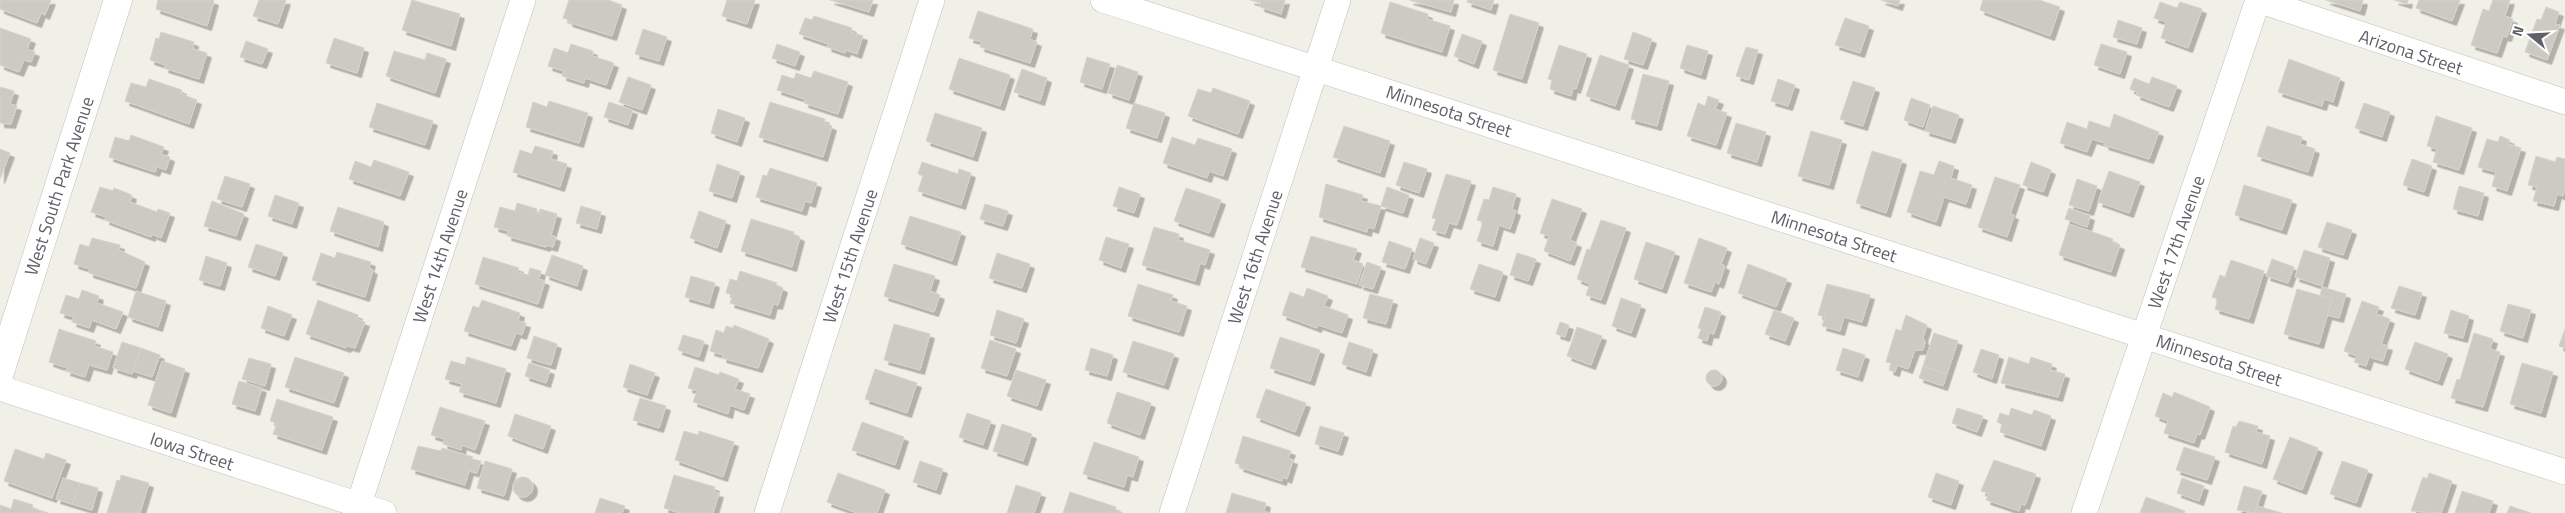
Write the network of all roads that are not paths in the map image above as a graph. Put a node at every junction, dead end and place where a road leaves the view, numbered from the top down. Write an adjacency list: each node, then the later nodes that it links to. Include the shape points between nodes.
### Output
1 (118, 0): 10 (main road, West South Park Avenue)
2 (523, 0): 13 (street, West 14th Avenue)
3 (932, 0): 15 (street, West 15th Avenue)
4 (1103, 0): 7 (street, Minnesota Street)
5 (1338, 0): 7 (street, West 16th Avenue)
6 (2258, 0): 8 (street, Arizona Street); 9 (street, West 17th Avenue)
7 (1316, 68): 9 (street, Minnesota Street); 16 (street, West 16th Avenue)
8 (2565, 102)
9 (2144, 336): 12 (street, Minnesota Street); 17 (street, West 17th Avenue)
10 (0, 372)
11 (0, 388): 13 (street, Iowa Street)
12 (2565, 472)
13 (358, 509): 14 (street, Iowa Street)
14 (384, 513)
15 (767, 513)
16 (1172, 513)
17 (2084, 513)

